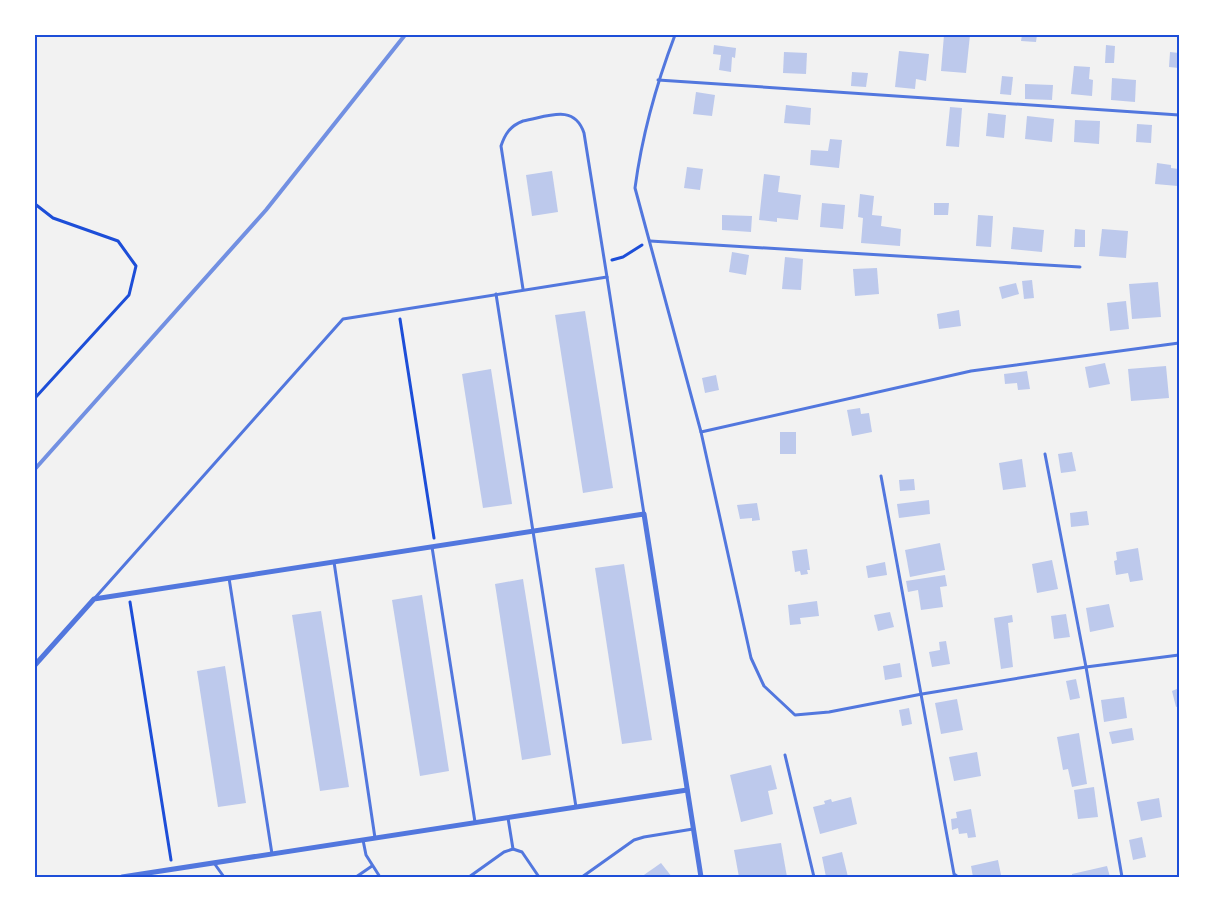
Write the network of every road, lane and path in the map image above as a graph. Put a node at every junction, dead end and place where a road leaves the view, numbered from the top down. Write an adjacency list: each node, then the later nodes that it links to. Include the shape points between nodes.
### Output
1 (675, 35): 2 (lane)
2 (658, 80): 3 (lane); 5 (lane, via 640,152 635,188)
3 (1179, 115)
4 (35, 204): 13 (path, via 53,218 118,241 136,266 129,295)
5 (650, 241): 6 (path, via 623,257); 7 (lane); 14 (lane)
6 (604, 262): 8 (lane); 9 (lane, via 581,124 567,114 523,120 504,135 501,146)
7 (1080, 267)
8 (607, 276): 9 (lane); 17 (lane)
9 (523, 290): 10 (lane)
10 (496, 294): 11 (lane); 18 (lane)
11 (398, 309): 19 (path); 23 (lane, via 342,320)
12 (1179, 343): 14 (lane, via 971,371)
13 (35, 398)
14 (701, 432): 27 (lane, via 751,658 764,686 795,715 829,712)
15 (1044, 454): 26 (lane)
16 (881, 476): 27 (lane)
17 (644, 514): 18 (street); 29 (street)
18 (533, 531): 19 (street); 30 (lane)
19 (434, 546): 20 (street); 32 (lane)
20 (334, 562): 21 (street); 34 (lane)
21 (229, 578): 22 (street); 37 (lane)
22 (129, 594): 23 (street); 40 (path)
23 (94, 599): 25 (street)
24 (1179, 655): 26 (lane)
25 (35, 665)
26 (1086, 667): 27 (lane); 51 (lane)
27 (922, 694): 50 (lane, via 954,874)
28 (785, 755): 49 (lane)
29 (687, 790): 30 (street); 33 (street)
30 (576, 807): 31 (street)
31 (508, 817): 32 (street); 36 (lane)
32 (475, 822): 34 (street)
33 (693, 829): 47 (lane, via 634,840); 48 (street)
34 (375, 838): 35 (street)
35 (363, 840): 37 (street); 39 (lane)
36 (513, 849): 45 (lane); 46 (lane, via 522,852)
37 (272, 854): 38 (street)
38 (214, 863): 40 (street); 42 (lane)
39 (372, 866): 43 (lane); 44 (lane)
40 (172, 869): 41 (street)
41 (122, 877)
42 (224, 877)
43 (356, 877)
44 (380, 877)
45 (469, 877)
46 (539, 877)
47 (582, 877)
48 (701, 877)
49 (814, 877)
50 (958, 877)
51 (1122, 877)

